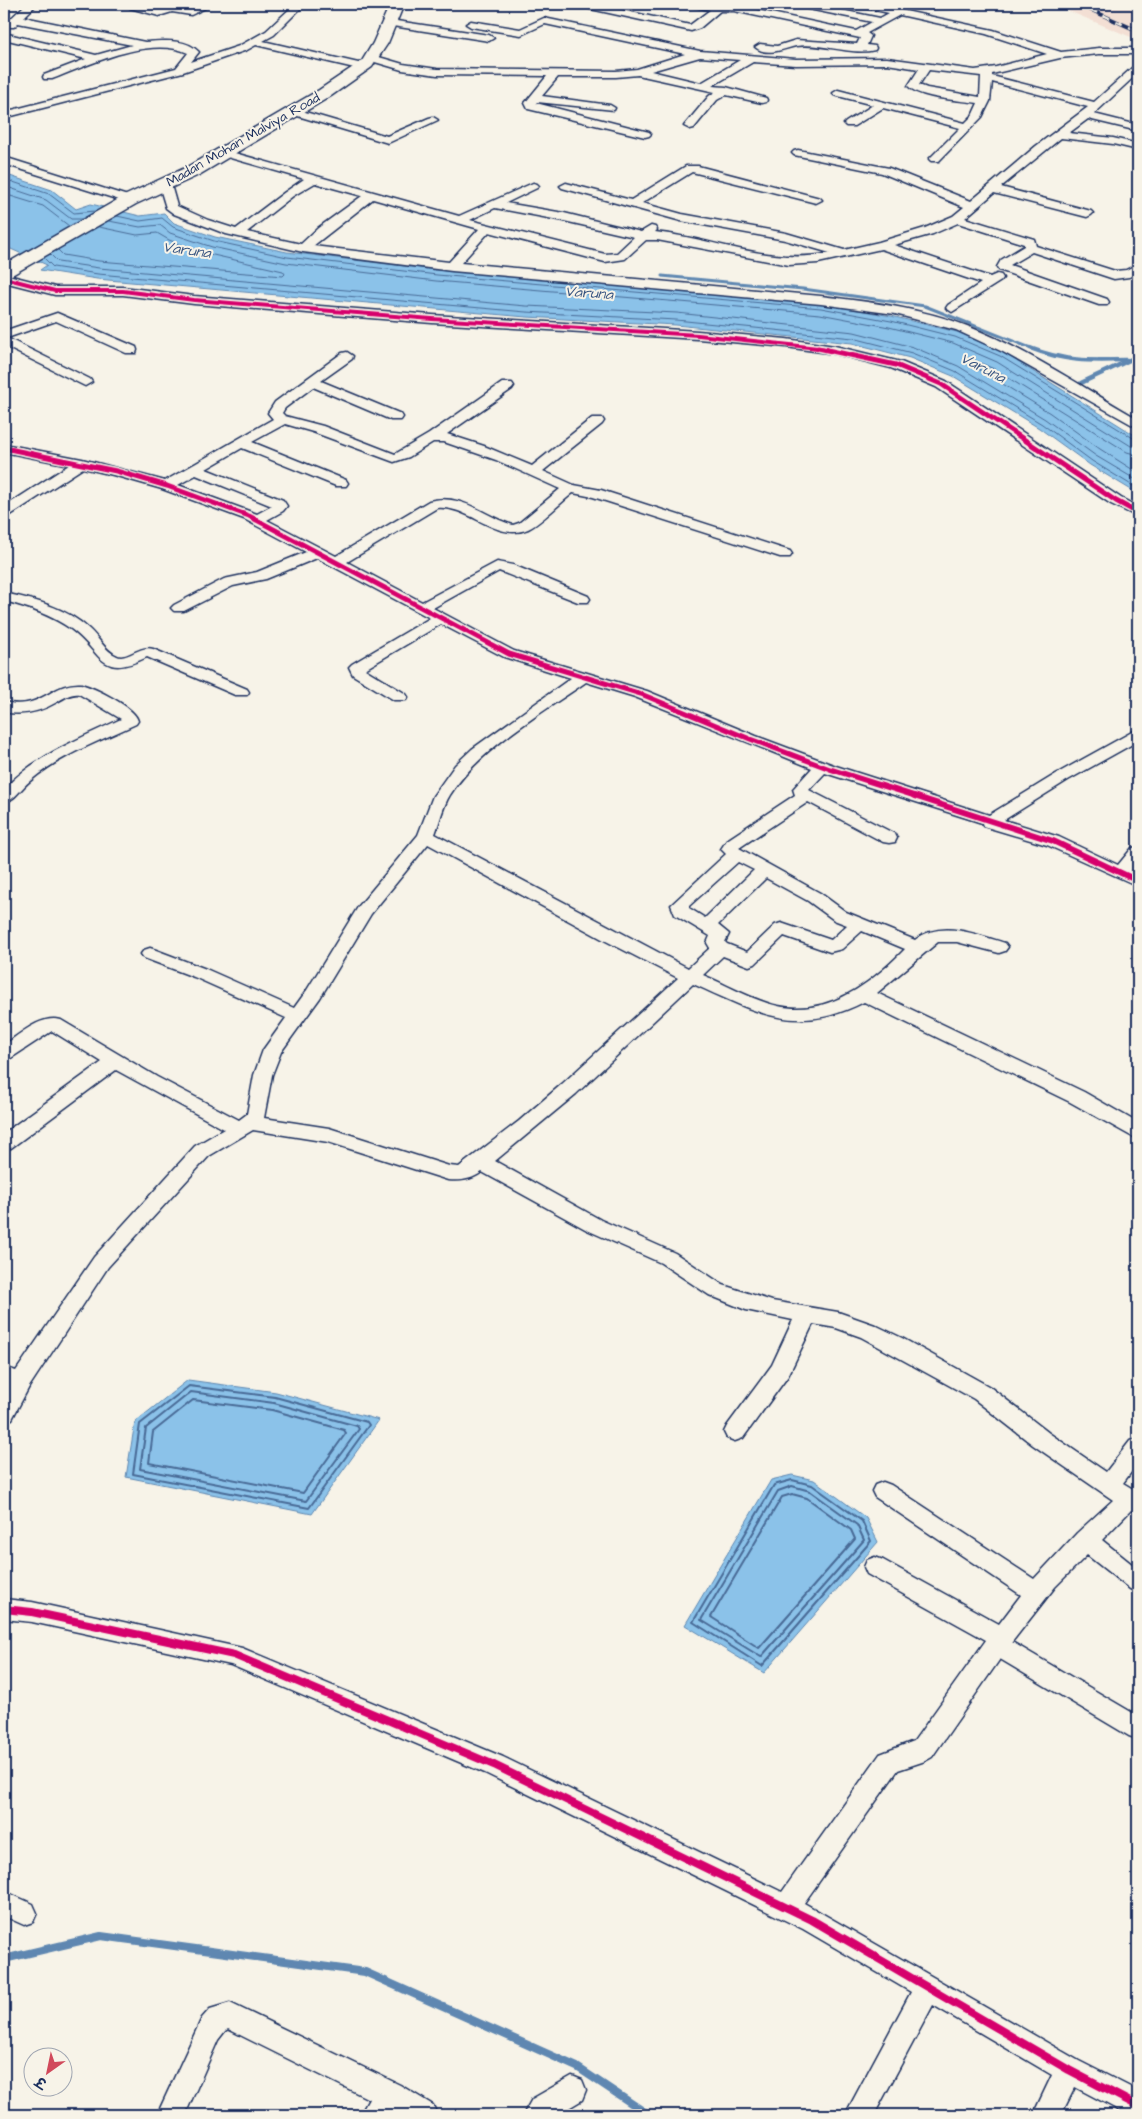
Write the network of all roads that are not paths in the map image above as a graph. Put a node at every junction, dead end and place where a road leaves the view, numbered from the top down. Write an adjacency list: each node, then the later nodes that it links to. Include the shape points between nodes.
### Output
1 (32, 4): 12 (street)
2 (209, 4): 8 (street, via 191,12 172,9 158,13)
3 (300, 4): 20 (street, via 270,33)
4 (397, 4): 14 (highway, Madan Mohan Malviya Road)
5 (694, 4): 10 (street)
6 (799, 4): 13 (street)
7 (860, 4): 11 (street)
8 (134, 6)
9 (590, 6): 10 (street, via 691,28)
10 (724, 7): 17 (street)
11 (899, 12): 13 (street); 27 (street, via 989,32)
12 (16, 19): 16 (street); 21 (street)
13 (882, 21): 17 (street)
14 (390, 23): 19 (street); 30 (highway, Madan Mohan Malviya Road)
15 (471, 24): 25 (street, via 521,32 544,20)
16 (4, 31)
17 (858, 34): 23 (street, via 866,36)
18 (4, 36): 29 (street)
19 (500, 40)
20 (255, 42): 30 (street); 33 (street)
21 (145, 45): 29 (street); 33 (street, via 169,44 190,49 194,54)
22 (751, 45): 23 (street, via 778,48 796,43)
23 (860, 48): 26 (street)
24 (1138, 51): 27 (street)
25 (700, 54): 28 (street); 34 (street)
26 (887, 54): 28 (street, via 796,62); 31 (street)
27 (1061, 55): 36 (street, via 1019,63)
28 (752, 58): 38 (street)
29 (98, 59): 37 (street)
30 (367, 63): 35 (street, via 418,70); 47 (highway, Madan Mohan Malviya Road)
31 (926, 66): 36 (street); 43 (street, via 913,86 924,91)
32 (1138, 68): 45 (street)
33 (179, 70): 49 (street)
34 (638, 72): 35 (street); 38 (street)
35 (555, 73): 41 (street)
36 (987, 76): 43 (street); 45 (street)
37 (48, 77)
38 (704, 86): 39 (street)
39 (726, 90): 42 (street); 52 (street, via 713,98)
40 (838, 93): 44 (street)
41 (534, 98): 46 (street); 55 (street, via 530,103 536,109)
42 (762, 100)
43 (985, 101): 53 (street)
44 (881, 105): 51 (street); 53 (street)
45 (1095, 106): 48 (street)
46 (610, 108)
47 (295, 112): 50 (street, via 388,140); 58 (highway, Madan Mohan Malviya Road)
48 (1086, 115): 54 (street); 56 (street)
49 (4, 116)
50 (433, 120)
51 (850, 124)
52 (690, 126)
53 (968, 128): 60 (street)
54 (1138, 128)
55 (645, 134)
56 (1060, 135): 57 (street); 66 (street)
57 (1138, 147)
58 (224, 153): 62 (street); 63 (highway, Madan Mohan Malviya Road)
59 (798, 153): 72 (street, via 885,170)
60 (935, 159)
61 (4, 160): 68 (street)
62 (313, 179): 67 (street); 78 (street)
63 (165, 185): 68 (highway, Madan Mohan Malviya Road); 78 (street, via 172,208 178,212)
64 (533, 186): 70 (street)
65 (566, 186): 71 (street)
66 (993, 188): 72 (street); 73 (street)
67 (371, 195): 76 (street); 81 (street)
68 (130, 200): 87 (highway, Madan Mohan Malviya Road)
69 (816, 200): 71 (street, via 690,168)
70 (492, 204): 76 (street); 79 (street)
71 (632, 204): 83 (street, via 681,217 786,236)
72 (972, 206): 75 (street)
73 (1088, 213)
74 (667, 219): 79 (street)
75 (957, 219): 80 (street); 82 (street, via 1030,242)
76 (460, 220): 77 (street)
77 (487, 228): 79 (street, via 605,258 621,256); 84 (street)
78 (238, 233): 81 (street)
79 (642, 236): 83 (street, via 789,260 818,259)
80 (882, 245): 83 (street); 89 (street)
81 (303, 248): 84 (street)
82 (1030, 248): 85 (street, via 1114,275); 86 (street, via 1002,266)
83 (844, 253)
84 (452, 267): 102 (street, via 864,304 904,312 945,322 985,337)
85 (1138, 268)
86 (1009, 270): 89 (street); 90 (street)
87 (4, 272)
88 (4, 278): 113 (street, via 55,291 114,291 432,320 698,335 844,352 896,365 941,384)
89 (991, 282): 91 (street)
90 (1103, 302)
91 (952, 308)
92 (4, 335): 94 (street, via 57,317)
93 (4, 341): 96 (street)
94 (131, 350)
95 (348, 356): 97 (street)
96 (85, 382)
97 (312, 382): 99 (street); 100 (street, via 275,410)
98 (507, 386): 103 (street)
99 (396, 416)
100 (281, 420): 103 (street, via 318,429 394,458); 104 (street)
101 (596, 422): 108 (street)
102 (1138, 424)
103 (434, 437): 108 (street, via 472,446)
104 (242, 443): 107 (street); 109 (street)
105 (4, 448): 106 (street)
106 (82, 463): 110 (street); 112 (street)
107 (195, 470): 110 (street); 114 (street, via 278,503 278,508)
108 (533, 472): 111 (street)
109 (341, 483)
110 (168, 486): 114 (street)
111 (570, 488): 116 (street, via 596,493); 117 (street, via 524,526 513,529 456,503 434,504)
112 (4, 513)
113 (1138, 513)
114 (257, 520): 115 (street)
115 (318, 552): 117 (street); 120 (street, via 261,576 229,582)
116 (785, 554)
117 (337, 562): 121 (street)
118 (4, 597): 124 (street, via 60,616 80,628 117,662 127,662 148,652)
119 (583, 599): 121 (street, via 497,566)
120 (178, 608)
121 (422, 608): 122 (street)
122 (441, 618): 123 (street, via 509,654); 125 (street, via 356,666 358,672)
123 (584, 676): 128 (street, via 642,694); 132 (street, via 478,752 461,768 441,796)
124 (241, 692)
125 (400, 697)
126 (4, 708): 130 (street, via 28,709 68,690 80,688 130,721 48,760 23,778)
127 (1138, 735): 131 (street)
128 (822, 766): 129 (street, via 801,789); 131 (street)
129 (807, 795): 133 (street); 135 (street, via 732,844 730,849)
130 (4, 798)
131 (989, 822): 137 (street, via 1053,841)
132 (426, 836): 145 (street); 147 (street, via 364,911)
133 (889, 838)
134 (1138, 852): 137 (street)
135 (737, 854): 136 (street); 140 (street, via 680,905 681,911)
136 (765, 869): 139 (street, via 840,916); 140 (street)
137 (1120, 872): 138 (street)
138 (1138, 881)
139 (859, 924): 142 (street, via 836,946 781,930 749,960); 143 (street)
140 (707, 926): 142 (street, via 720,934 716,943)
141 (1000, 947): 143 (street, via 941,936 931,938)
142 (721, 948): 145 (street)
143 (918, 948): 146 (street)
144 (150, 954): 147 (street)
145 (689, 977): 146 (street, via 784,1014 822,1012); 153 (street, via 569,1089)
146 (865, 995): 151 (street, via 1077,1097)
147 (298, 1016): 150 (street, via 272,1050 263,1075 256,1116)
148 (4, 1054): 149 (street, via 42,1028 54,1024)
149 (116, 1061): 150 (street, via 150,1082); 152 (street)
150 (245, 1126): 153 (street, via 329,1135 448,1173 468,1172); 155 (street, via 202,1151 101,1262)
151 (1138, 1131)
152 (4, 1143)
153 (482, 1162): 154 (street, via 594,1225 668,1258 716,1290 772,1310)
154 (806, 1314): 157 (street, via 780,1370); 159 (street, via 838,1320 868,1331 944,1371 982,1393)
155 (12, 1378): 156 (street)
156 (4, 1413)
157 (735, 1432)
158 (1138, 1447): 159 (street)
159 (1108, 1486): 161 (street)
160 (883, 1491): 165 (street)
161 (1134, 1501): 162 (street)
162 (1086, 1540): 164 (street); 165 (street)
163 (875, 1567): 167 (street)
164 (1138, 1582)
165 (1036, 1593): 167 (street)
166 (4, 1609): 169 (street, via 32,1612 234,1655 494,1765)
167 (999, 1641): 168 (street, via 1070,1690); 169 (street, via 923,1749 918,1754 898,1756 889,1762)
168 (1138, 1728)
169 (786, 1908): 170 (street)
170 (928, 1988): 171 (street); 178 (street)
171 (1069, 2070): 174 (street); 179 (street)
172 (572, 2090): 177 (street)
173 (382, 2105): 175 (street, via 230,2016 222,2016 209,2031); 176 (street)
174 (1138, 2106)
175 (171, 2115)
176 (423, 2115)
177 (537, 2115)
178 (859, 2115)
179 (1047, 2115)

